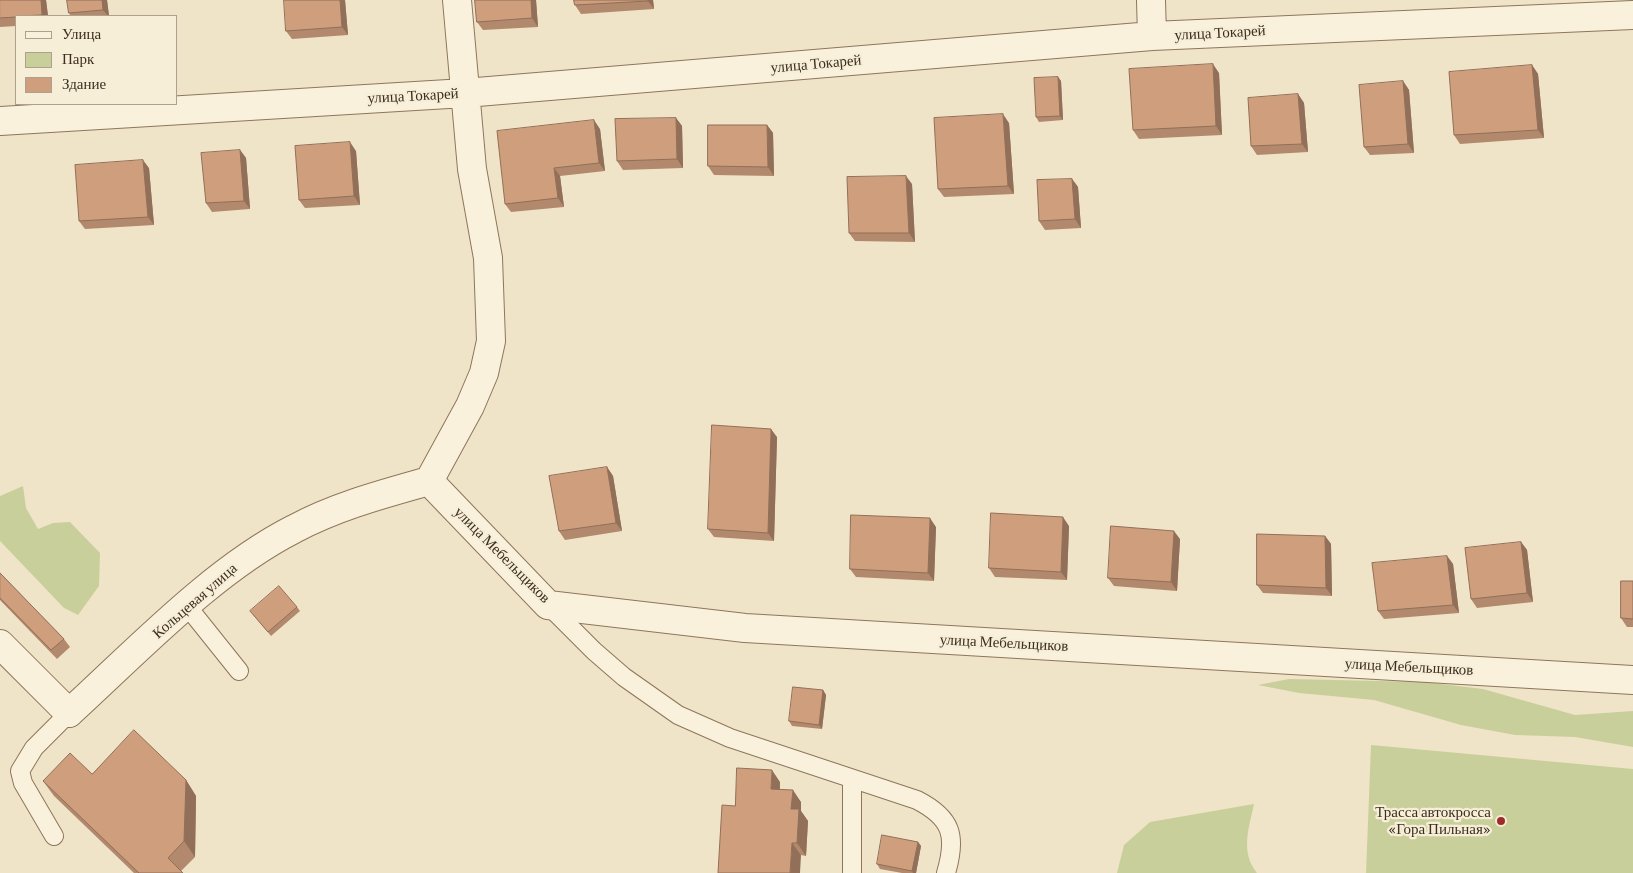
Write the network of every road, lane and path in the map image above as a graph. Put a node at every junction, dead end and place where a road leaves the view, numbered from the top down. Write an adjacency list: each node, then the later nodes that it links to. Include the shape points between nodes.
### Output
1 (457, 0): 5 (street)
2 (1151, 0): 4 (street)
3 (1633, 15): 4 (street, улица Токарей)
4 (1152, 36): 5 (street, улица Токарей)
5 (465, 93): 6 (street, улица Токарей); 7 (street, via 472,169 488,258 491,342 484,373 470,406)
6 (0, 121)
7 (429, 481): 8 (street, улица Мебельщиков); 9 (street, Кольцевая улица, via 345,505 293,529 246,558)
8 (548, 605): 12 (street, улица Мебельщиков, via 745,628); 14 (lane, via 624,677 678,715 730,738)
9 (187, 606): 11 (lane); 13 (street, Кольцевая улица)
10 (2, 651): 13 (street)
11 (239, 671)
12 (1633, 680)
13 (69, 713): 15 (lane, via 34,748 20,771 22,783)
14 (852, 779): 16 (lane); 17 (lane, via 917,800 937,810 952,839)
15 (54, 836)
16 (852, 873)
17 (946, 873)

